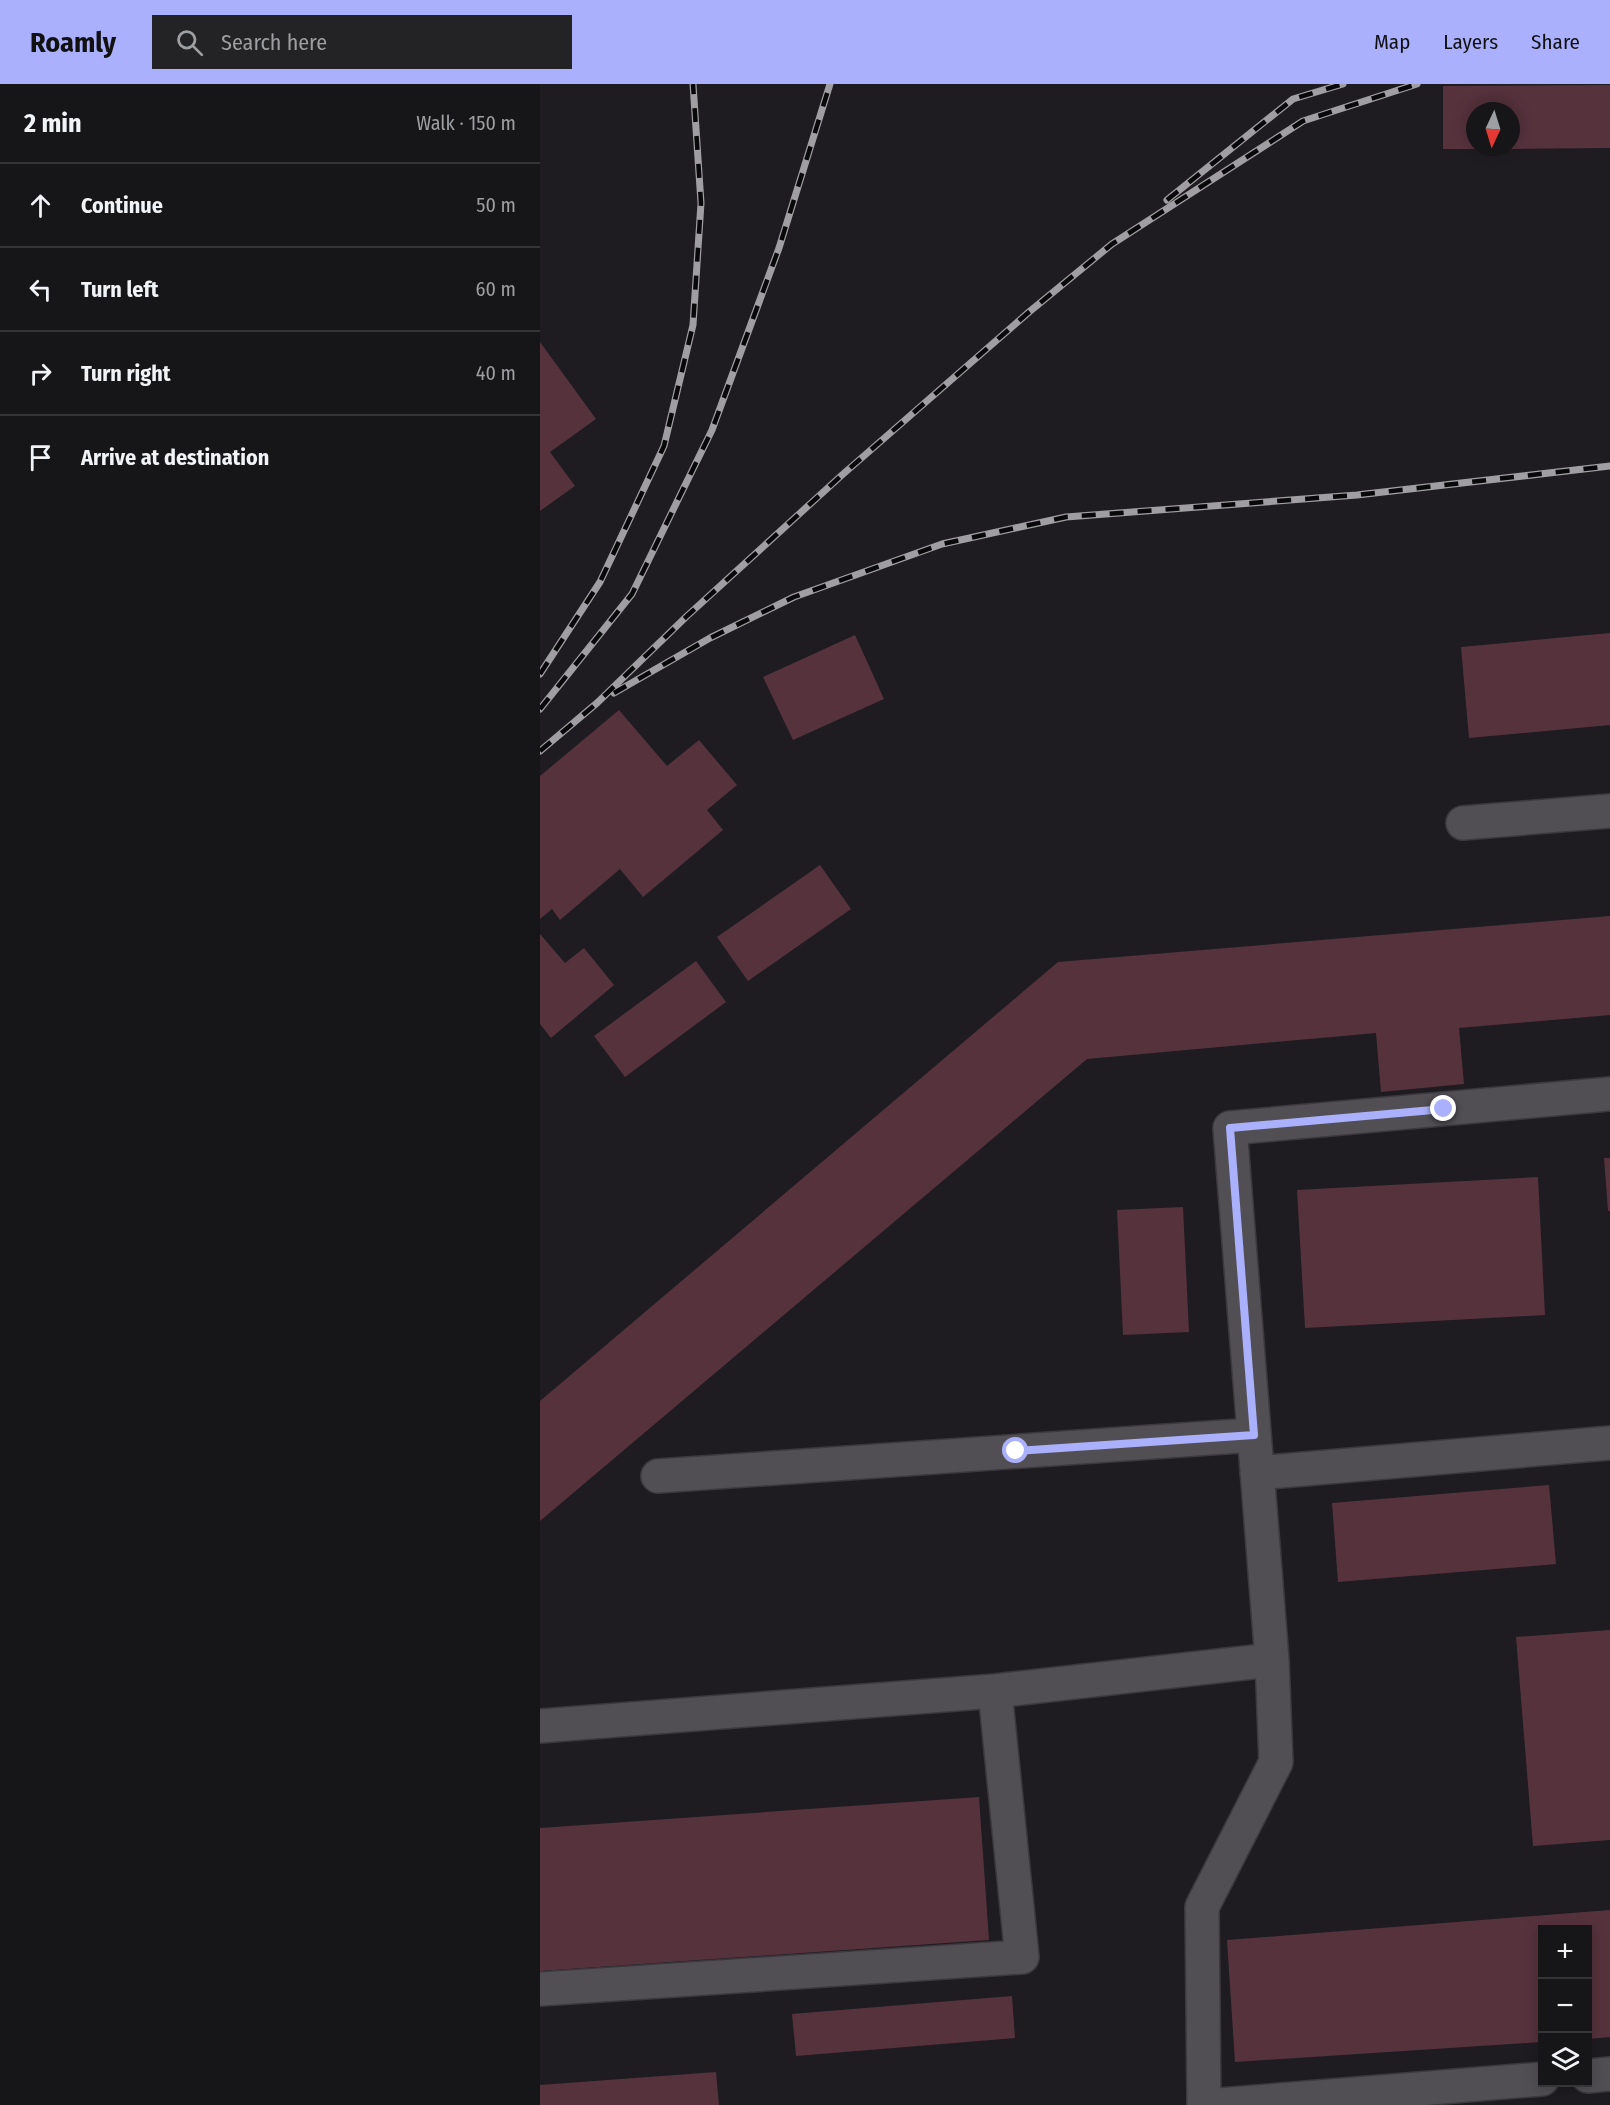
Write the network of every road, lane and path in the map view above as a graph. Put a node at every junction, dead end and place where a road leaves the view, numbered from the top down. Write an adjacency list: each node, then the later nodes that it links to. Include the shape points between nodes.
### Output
1 (1610, 812): 2 (lane)
2 (1463, 822)
3 (1610, 1094): 4 (lane, via 1230,1128)
4 (1254, 1435): 6 (lane); 7 (lane)
5 (1601, 1444): 6 (lane)
6 (1257, 1473): 8 (lane)
7 (658, 1476)
8 (1272, 1660): 9 (lane); 15 (lane, via 1276,1762 1202,1907)
9 (995, 1691): 10 (lane); 11 (lane, via 1022,1957)
10 (540, 1726)
11 (540, 1989)
12 (1610, 2074): 13 (lane)
13 (1592, 2076)
14 (1538, 2079): 16 (lane)
15 (1204, 2105)
16 (1219, 2105)

